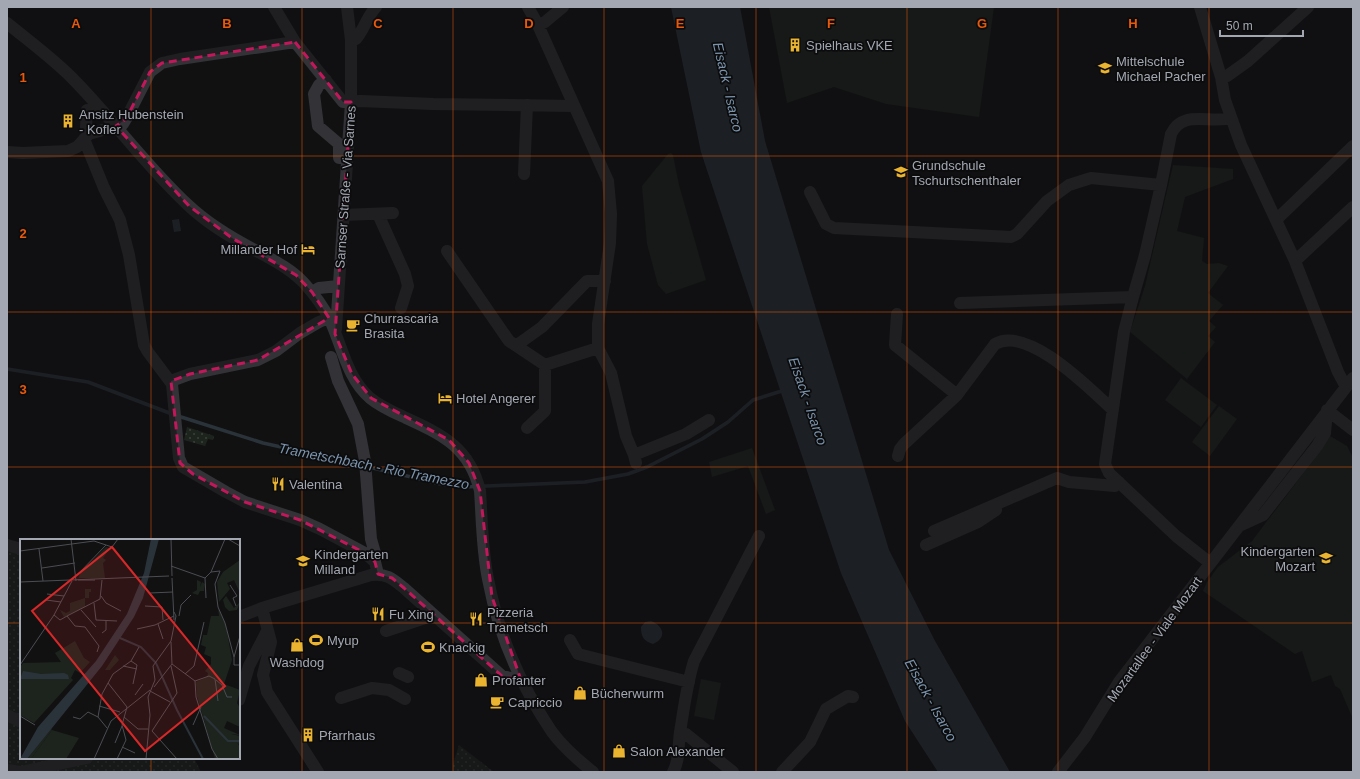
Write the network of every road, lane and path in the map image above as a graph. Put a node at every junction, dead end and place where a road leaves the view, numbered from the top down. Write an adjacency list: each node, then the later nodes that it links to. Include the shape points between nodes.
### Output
1 (274, 7): 11 (street)
2 (347, 7): 10 (street, Sarnser Straße - Via Sarnes)
3 (376, 7): 10 (street, via 368,15 356,39)
4 (528, 7): 9 (street)
5 (563, 7): 9 (street)
6 (1200, 7): 12 (street)
7 (1308, 7): 12 (street, via 1248,61 1227,76)
8 (7, 23): 19 (street, via 74,80)
9 (538, 25): 16 (street)
10 (351, 40): 14 (street, Sarnser Straße - Via Sarnes)
11 (296, 42): 13 (street); 19 (street, via 162,63 150,72 123,124)
12 (1220, 77): 18 (street)
13 (326, 80): 14 (street, via 344,102); 23 (street, via 319,85 314,94 318,126 339,144)
14 (350, 102): 15 (street); 29 (street, Sarnser Straße - Via Sarnes)
15 (527, 105): 16 (street); 24 (street)
16 (574, 106): 34 (street, via 608,180 611,214)
17 (87, 110): 20 (street)
18 (1231, 118): 25 (street, via 1189,119 1175,126 1171,134); 31 (street)
19 (116, 126): 20 (street); 36 (street, via 189,206 232,238 287,268)
20 (87, 136): 22 (street, via 68,151); 47 (street, via 104,188 120,220 129,255 144,345)
21 (1353, 146): 31 (street)
22 (7, 152)
23 (339, 158)
24 (524, 174)
25 (1161, 185): 26 (street, via 1091,178 1069,185 1046,201 1011,238 834,228 826,224); 37 (street)
26 (810, 192)
27 (1353, 207): 33 (street)
28 (393, 213): 30 (street)
29 (343, 214): 30 (street); 35 (street, Sarnser Straße - Via Sarnes)
30 (378, 214): 39 (street, via 408,286)
31 (1276, 220): 33 (street)
32 (447, 251): 43 (street, via 509,340)
33 (1295, 261): 48 (street, via 1338,372)
34 (605, 281): 43 (street, via 587,282 542,327); 44 (street, via 598,324)
35 (338, 286): 36 (street, via 319,288); 42 (street, Sarnser Straße - Via Sarnes)
36 (312, 292): 41 (street)
37 (1133, 296): 38 (street); 50 (street, via 1124,332)
38 (960, 303)
39 (401, 308)
40 (897, 314): 49 (street, via 895,345)
41 (329, 318): 42 (street); 47 (street, via 258,360 190,374)
42 (335, 334): 71 (street, via 359,387 388,410 449,440 466,458 479,486 490,591)
43 (517, 345): 46 (street)
44 (598, 348): 46 (street); 52 (street, via 610,373 626,436 635,459)
45 (331, 357): 64 (street, via 338,381 358,424 365,461 371,539)
46 (545, 365): 53 (street, via 545,411)
47 (171, 381): 64 (street, via 174,390 179,458 183,467 245,502 320,529 365,553)
48 (1349, 382): 51 (street)
49 (957, 395): 50 (street, via 995,344 1002,340 1017,342 1044,352 1058,361); 55 (street, via 904,444)
50 (1114, 410): 57 (street, via 1105,464 1109,473)
51 (1328, 410): 54 (street); 63 (street, Mozartallee - Viale Mozart, via 1325,433 1312,453 1263,516 1238,527)
52 (709, 420)
53 (527, 428)
54 (1353, 430)
55 (898, 456)
56 (1069, 482): 57 (street, via 1115,486); 58 (street, via 1057,478); 61 (street, via 1051,486 1001,507 978,522)
57 (1119, 482): 63 (street, via 1176,536)
58 (934, 530)
59 (759, 536): 72 (street, via 694,661)
60 (7, 545): 62 (street)
61 (926, 546)
62 (20, 548)
63 (1210, 563): 88 (street, Mozartallee - Viale Mozart, via 1119,682 1085,737)
64 (377, 568): 65 (street, via 371,575); 71 (street, via 392,578 502,676)
65 (262, 608): 66 (street); 68 (street)
66 (240, 617)
67 (425, 618): 69 (street)
68 (267, 631): 73 (street, via 249,666); 83 (street, via 271,642 263,676 266,692)
69 (386, 631)
70 (570, 640): 72 (street, via 578,654)
71 (521, 680): 84 (street, via 552,732)
72 (689, 682): 79 (street)
73 (240, 697)
74 (853, 697): 87 (street, via 848,696 826,709 810,742)
75 (341, 698): 76 (street, via 372,688 389,690)
76 (405, 699)
77 (7, 715): 78 (street)
78 (20, 722)
79 (680, 733): 85 (street, via 678,758); 86 (street, via 686,734)
80 (82, 759): 82 (street)
81 (7, 770): 82 (street)
82 (21, 772)
83 (318, 772)
84 (593, 772)
85 (673, 772)
86 (733, 772)
87 (782, 772)
88 (1058, 772)

